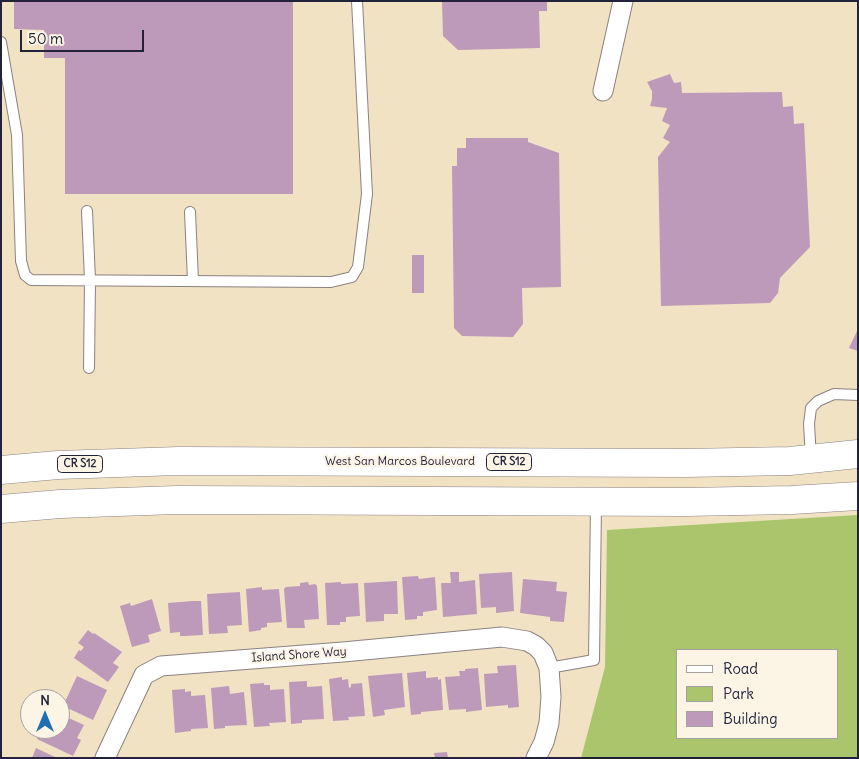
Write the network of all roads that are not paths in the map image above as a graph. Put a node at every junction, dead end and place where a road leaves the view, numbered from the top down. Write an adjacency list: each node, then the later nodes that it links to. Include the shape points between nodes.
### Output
1 (357, 1): 8 (lane, via 367,194 358,266 352,277 331,282)
2 (623, 1): 4 (street)
3 (1, 42): 7 (lane, via 17,135 21,261 25,275 31,280)
4 (603, 91)
5 (87, 211): 7 (lane)
6 (190, 212): 8 (lane)
7 (90, 280): 8 (lane); 9 (lane)
8 (193, 281)
9 (89, 368)
10 (858, 395): 12 (lane, via 834,394 811,408)
11 (858, 454): 12 (main road, West San Marcos Boulevard / CR S12)
12 (811, 459): 13 (main road, West San Marcos Boulevard / CR S12, via 686,463 179,461)
13 (1, 470)
14 (858, 496): 15 (main road)
15 (596, 502): 16 (main road, via 177,500); 17 (lane, via 594,660)
16 (1, 509)
17 (546, 661): 18 (street, Island Shore Way, via 527,641 502,637 161,666 144,675); 19 (street, via 551,697 549,723)
18 (104, 758)
19 (536, 758)

